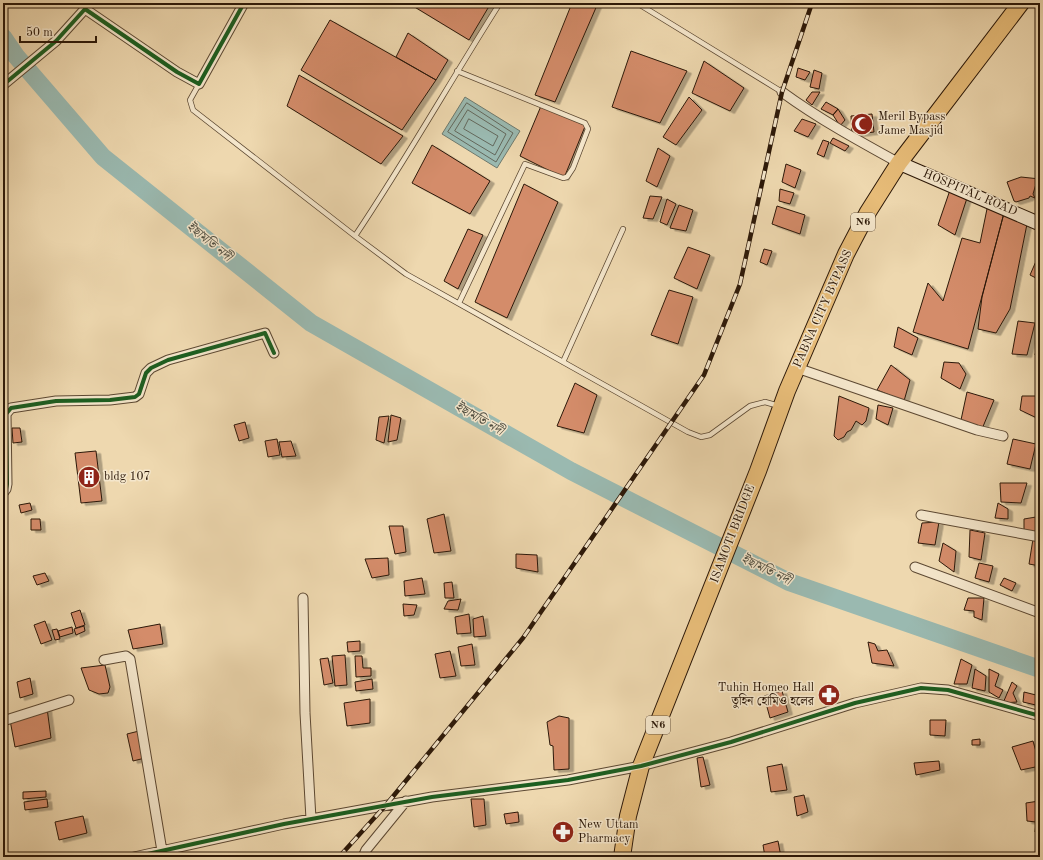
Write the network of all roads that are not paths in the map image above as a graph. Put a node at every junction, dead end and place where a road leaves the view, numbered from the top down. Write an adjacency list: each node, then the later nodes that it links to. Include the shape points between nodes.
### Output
1 (244, 3): 6 (street)
2 (500, 3): 5 (lane)
3 (637, 3): 8 (lane)
4 (1021, 3): 9 (highway, PABNA CITY BYPASS / N6)
5 (457, 71): 12 (lane, via 381,198); 13 (lane, via 585,123 588,129 567,178 526,164)
6 (199, 84): 7 (street, via 177,72 85,9 56,41); 12 (lane, via 190,100 193,110)
7 (3, 85)
8 (782, 92): 9 (street, via 836,128)
9 (899, 163): 10 (main road, HOSPITAL ROAD); 16 (highway, PABNA CITY BYPASS / N6, via 868,212 846,254)
10 (1040, 224)
11 (623, 229): 15 (lane)
12 (355, 236): 13 (lane, via 406,274)
13 (458, 303): 15 (lane)
14 (274, 353): 20 (street, via 265,333 168,360 151,368 146,373 139,394 135,396 110,400 56,401 11,408 6,414 7,484)
15 (563, 362): 17 (lane, via 701,437 710,435 750,406 766,402)
16 (797, 368): 17 (highway, PABNA CITY BYPASS / N6); 18 (street, via 977,430)
17 (781, 407): 19 (highway, PABNA CITY BYPASS / N6)
18 (1003, 436)
19 (758, 471): 30 (highway, ISAMOTI BRIDGE / N6)
20 (3, 492)
21 (920, 515): 22 (street)
22 (1040, 538)
23 (915, 567): 25 (street)
24 (303, 598): 32 (street, via 305,713)
25 (1040, 613)
26 (104, 660): 33 (street, via 126,656 130,659)
27 (69, 700): 29 (street)
28 (1040, 716): 30 (street, via 948,690 921,688 856,703 731,742)
29 (3, 721)
30 (641, 766): 31 (street, via 568,780); 36 (highway, N6, via 628,816)
31 (406, 801): 32 (street); 35 (street)
32 (311, 819): 33 (street)
33 (162, 851): 34 (street)
34 (134, 857)
35 (363, 857)
36 (622, 857)

